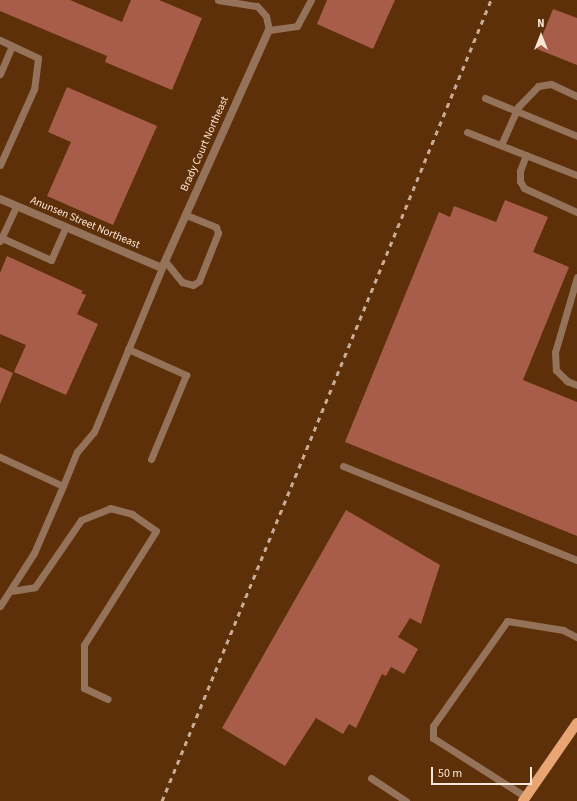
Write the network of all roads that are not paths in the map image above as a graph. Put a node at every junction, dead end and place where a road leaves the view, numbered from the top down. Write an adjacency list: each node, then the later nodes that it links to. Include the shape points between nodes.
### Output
1 (218, 0): 3 (lane, via 257,6 266,16)
2 (310, 0): 3 (lane, via 297,26)
3 (269, 30): 20 (street, Brady Court Northeast)
4 (0, 40): 5 (lane)
5 (12, 46): 6 (lane); 14 (lane, via 38,58 34,89)
6 (0, 74)
7 (577, 96): 9 (lane, via 551,84 538,86)
8 (485, 98): 9 (lane)
9 (516, 111): 11 (lane); 12 (lane)
10 (467, 132): 12 (lane)
11 (577, 136)
12 (501, 145): 13 (lane)
13 (526, 155): 16 (lane); 19 (lane, via 520,171 520,181 524,188)
14 (3, 157): 15 (lane)
15 (0, 165)
16 (577, 175)
17 (0, 199): 18 (street, Anunsen Street Northeast)
18 (16, 206): 21 (street, Anunsen Street Northeast); 22 (lane)
19 (577, 212)
20 (186, 215): 23 (street, Brady Court Northeast); 23 (lane, via 216,227 218,233 199,281 193,285 182,282)
21 (66, 227): 22 (lane, via 51,260); 23 (street, Anunsen Street Northeast)
22 (1, 240)
23 (164, 264): 25 (lane)
24 (577, 277): 26 (lane, via 555,352 556,370)
25 (128, 349): 28 (lane, via 186,375); 30 (lane, via 94,432 77,452)
26 (577, 385)
27 (0, 457): 30 (lane)
28 (151, 459)
29 (343, 466): 31 (lane)
30 (63, 486): 32 (lane, via 34,553)
31 (577, 560)
32 (11, 591): 33 (lane); 35 (lane, via 35,587 81,520 110,508 132,514 156,531 84,645 84,688)
33 (0, 606)
34 (577, 637): 38 (lane, via 563,630 507,621 433,726 433,738)
35 (108, 699)
36 (577, 722): 38 (main road)
37 (372, 778): 39 (lane)
38 (524, 799)
39 (406, 801)

